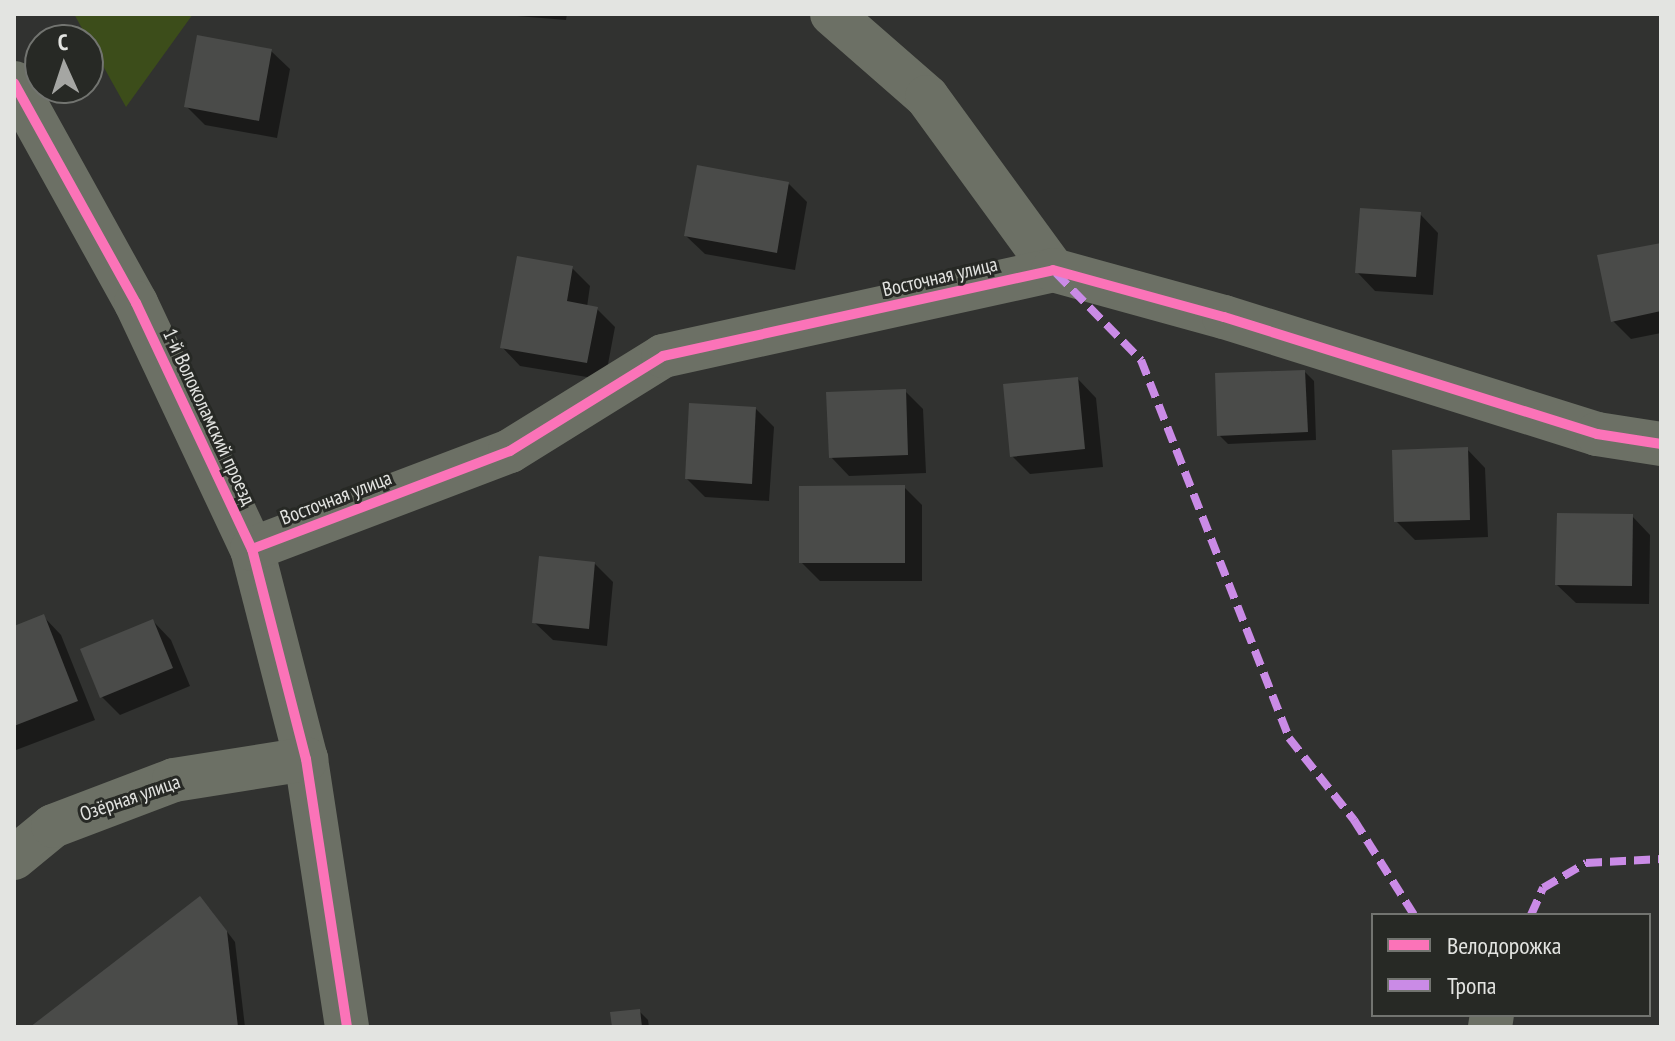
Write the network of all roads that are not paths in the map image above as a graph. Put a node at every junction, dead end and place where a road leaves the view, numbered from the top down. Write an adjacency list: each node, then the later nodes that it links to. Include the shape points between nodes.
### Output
1 (832, 14): 3 (street, via 927,97)
2 (14, 83): 5 (street, 1-й Волоколамский проезд, via 136,303)
3 (1053, 270): 4 (street, Восточная улица, via 1224,317 1597,434); 5 (street, Восточная улица, via 663,356 510,451)
4 (1661, 444)
5 (252, 549): 6 (street, 1-й Волоколамский проезд)
6 (306, 759): 7 (street, Озёрная улица, via 174,780 53,826); 8 (street, 1-й Волоколамский проезд)
7 (14, 858)
8 (347, 1027)

